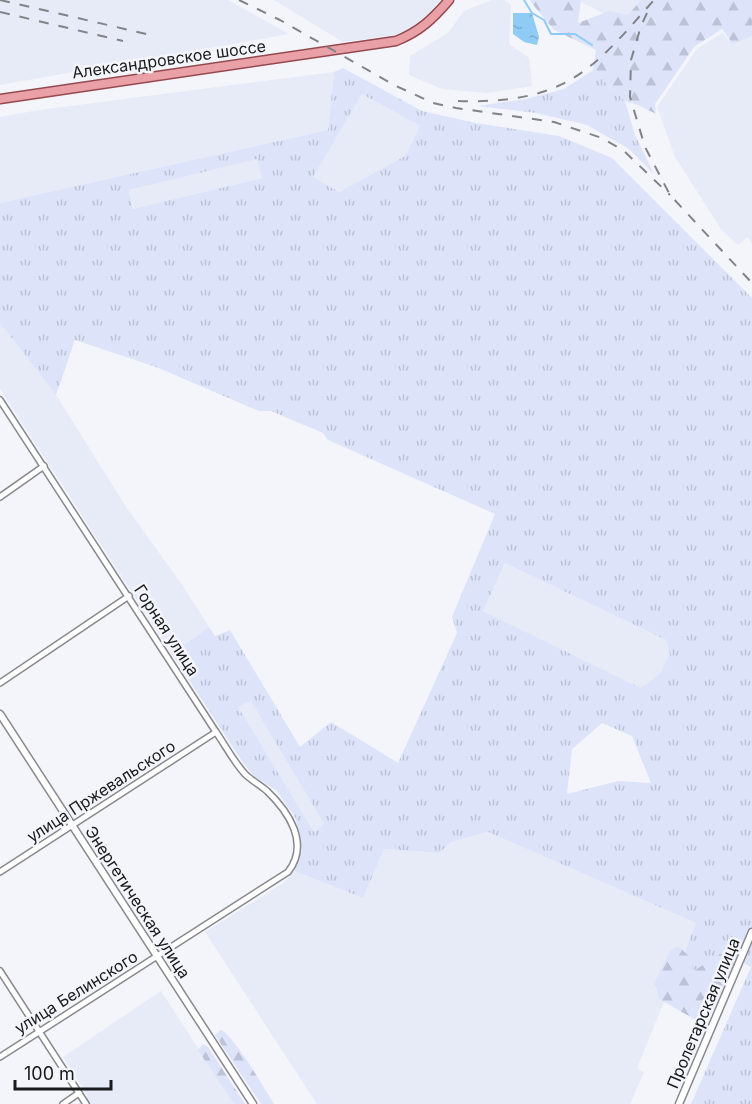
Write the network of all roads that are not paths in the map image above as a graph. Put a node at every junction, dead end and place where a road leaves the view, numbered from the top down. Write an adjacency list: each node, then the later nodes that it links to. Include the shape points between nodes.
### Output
1 (449, 0): 2 (main road, Александровское шоссе, via 435,17 396,41)
2 (0, 99)
3 (0, 400): 4 (street, Горная улица)
4 (44, 466): 5 (street); 6 (street, Горная улица)
5 (0, 497)
6 (129, 596): 7 (street); 9 (street, Горная улица)
7 (0, 683)
8 (0, 714): 10 (street, Энергетическая улица)
9 (216, 732): 10 (street, улица Пржевальского); 12 (street, Горная улица, via 245,774 285,810 295,827 294,865)
10 (73, 826): 11 (street, улица Пржевальского); 14 (street, Энергетическая улица)
11 (0, 872)
12 (288, 872): 14 (street, улица Белинского)
13 (752, 932): 22 (street, Пролетарская улица)
14 (157, 957): 16 (street, улица Белинского); 21 (street, Энергетическая улица)
15 (0, 971): 16 (street)
16 (39, 1031): 17 (street, улица Белинского); 18 (street)
17 (0, 1057)
18 (79, 1093): 19 (street); 20 (street)
19 (63, 1104)
20 (86, 1104)
21 (253, 1104)
22 (679, 1104)

